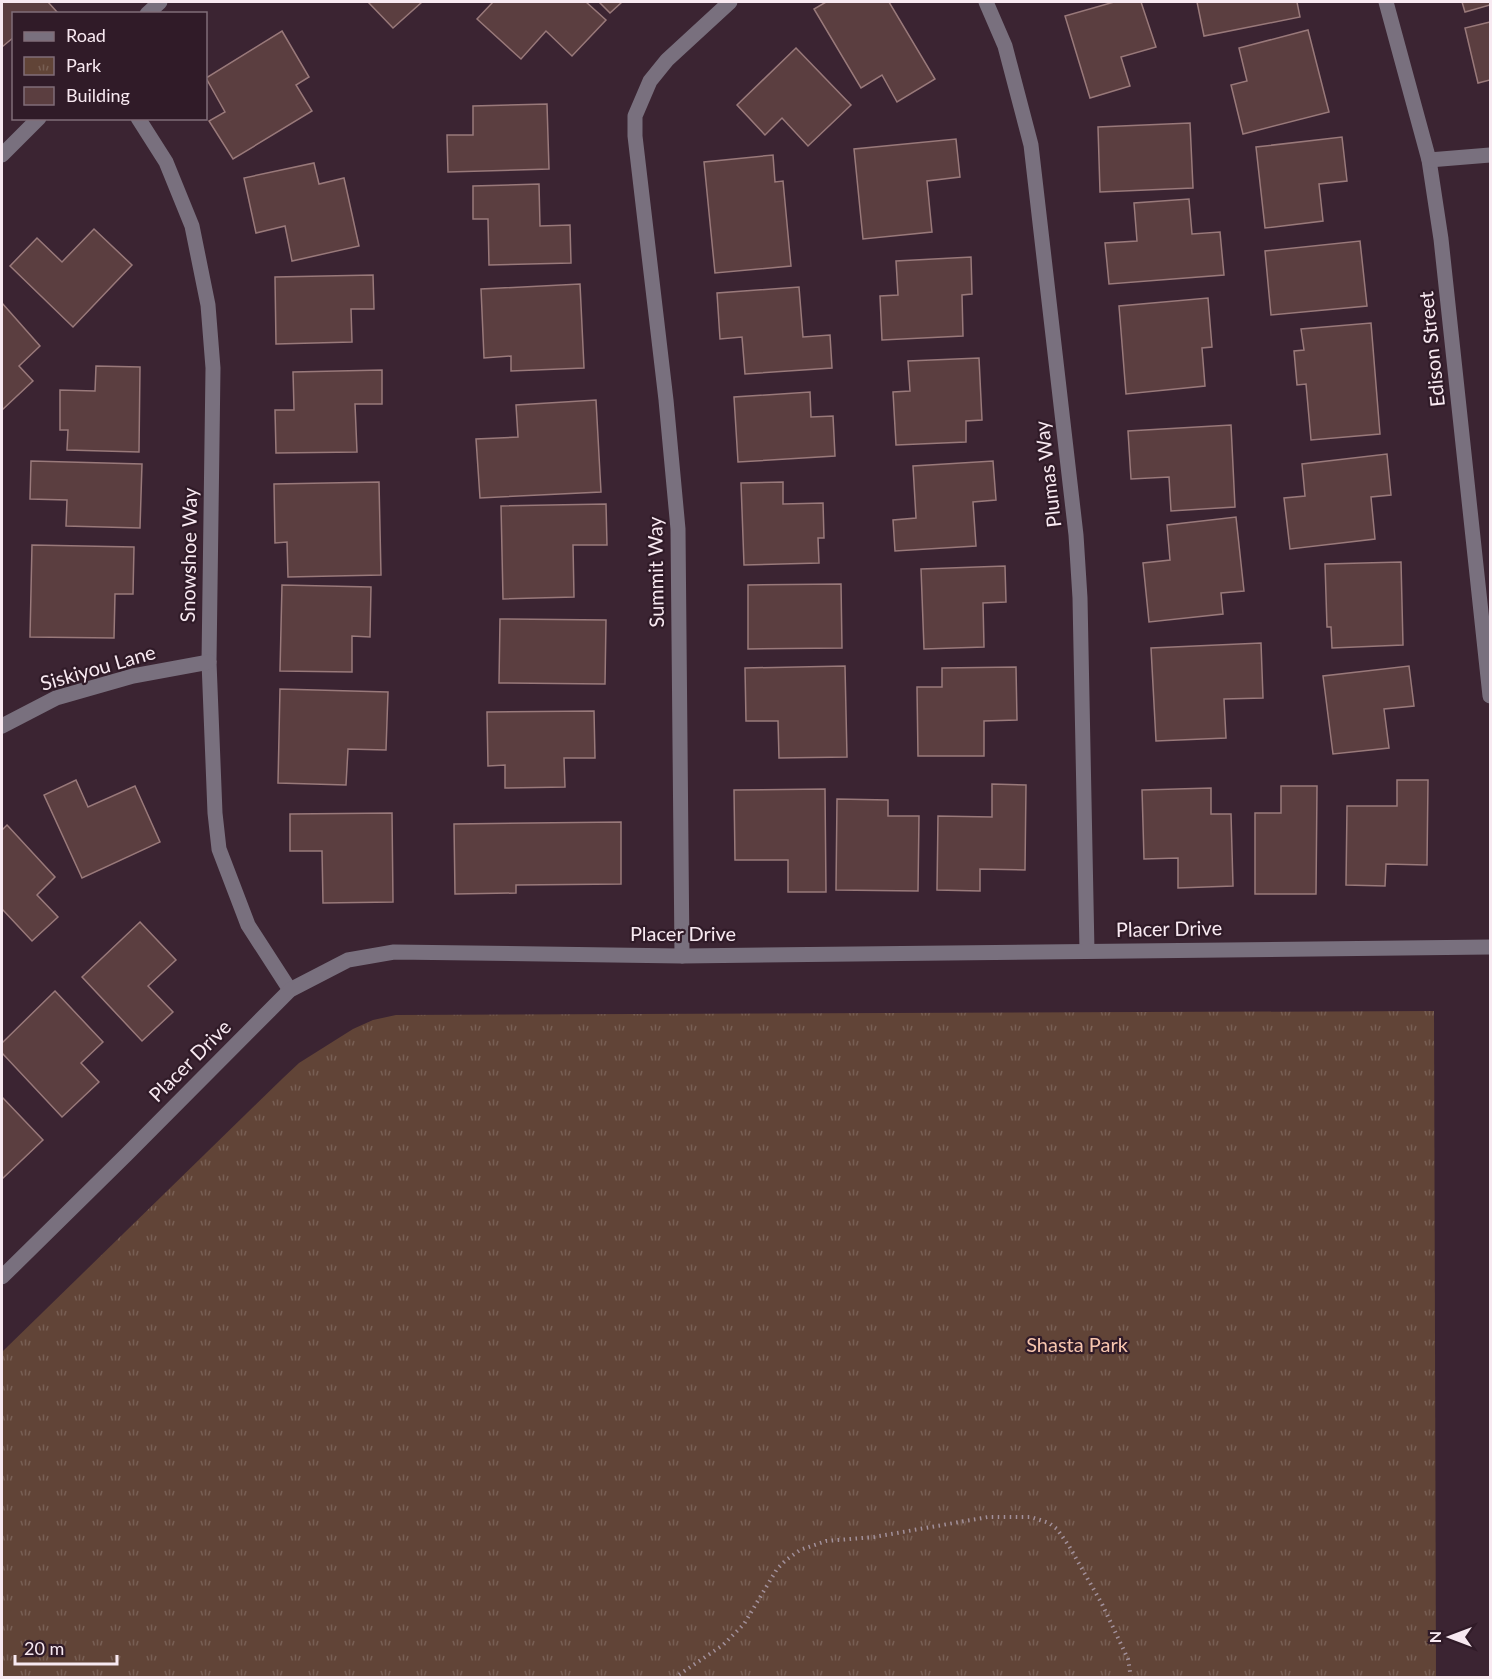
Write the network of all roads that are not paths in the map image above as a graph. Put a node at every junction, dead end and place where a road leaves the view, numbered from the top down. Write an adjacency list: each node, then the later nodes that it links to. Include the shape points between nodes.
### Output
1 (730, 2): 14 (street, Summit Way, via 667,60 650,81 635,116 678,529)
2 (986, 2): 13 (street, Plumas Way, via 1005,46 1031,145 1076,536)
3 (1386, 2): 8 (street, Edison Street)
4 (37, 120): 6 (street)
5 (139, 120): 9 (street, Snowshoe Way, via 166,162 192,226 208,305 213,368)
6 (2, 155)
7 (1491, 155): 8 (street)
8 (1429, 160): 10 (street, Edison Street)
9 (209, 662): 11 (street, Siskiyou Lane, via 133,676 56,698); 15 (street, Snowshoe Way, via 219,849 248,925)
10 (1491, 696)
11 (2, 726)
12 (1491, 947): 13 (street, Placer Drive)
13 (1087, 951): 14 (street, Placer Drive)
14 (682, 956): 15 (street, Placer Drive, via 394,952 348,960)
15 (290, 990): 16 (street, Placer Drive)
16 (2, 1277)

